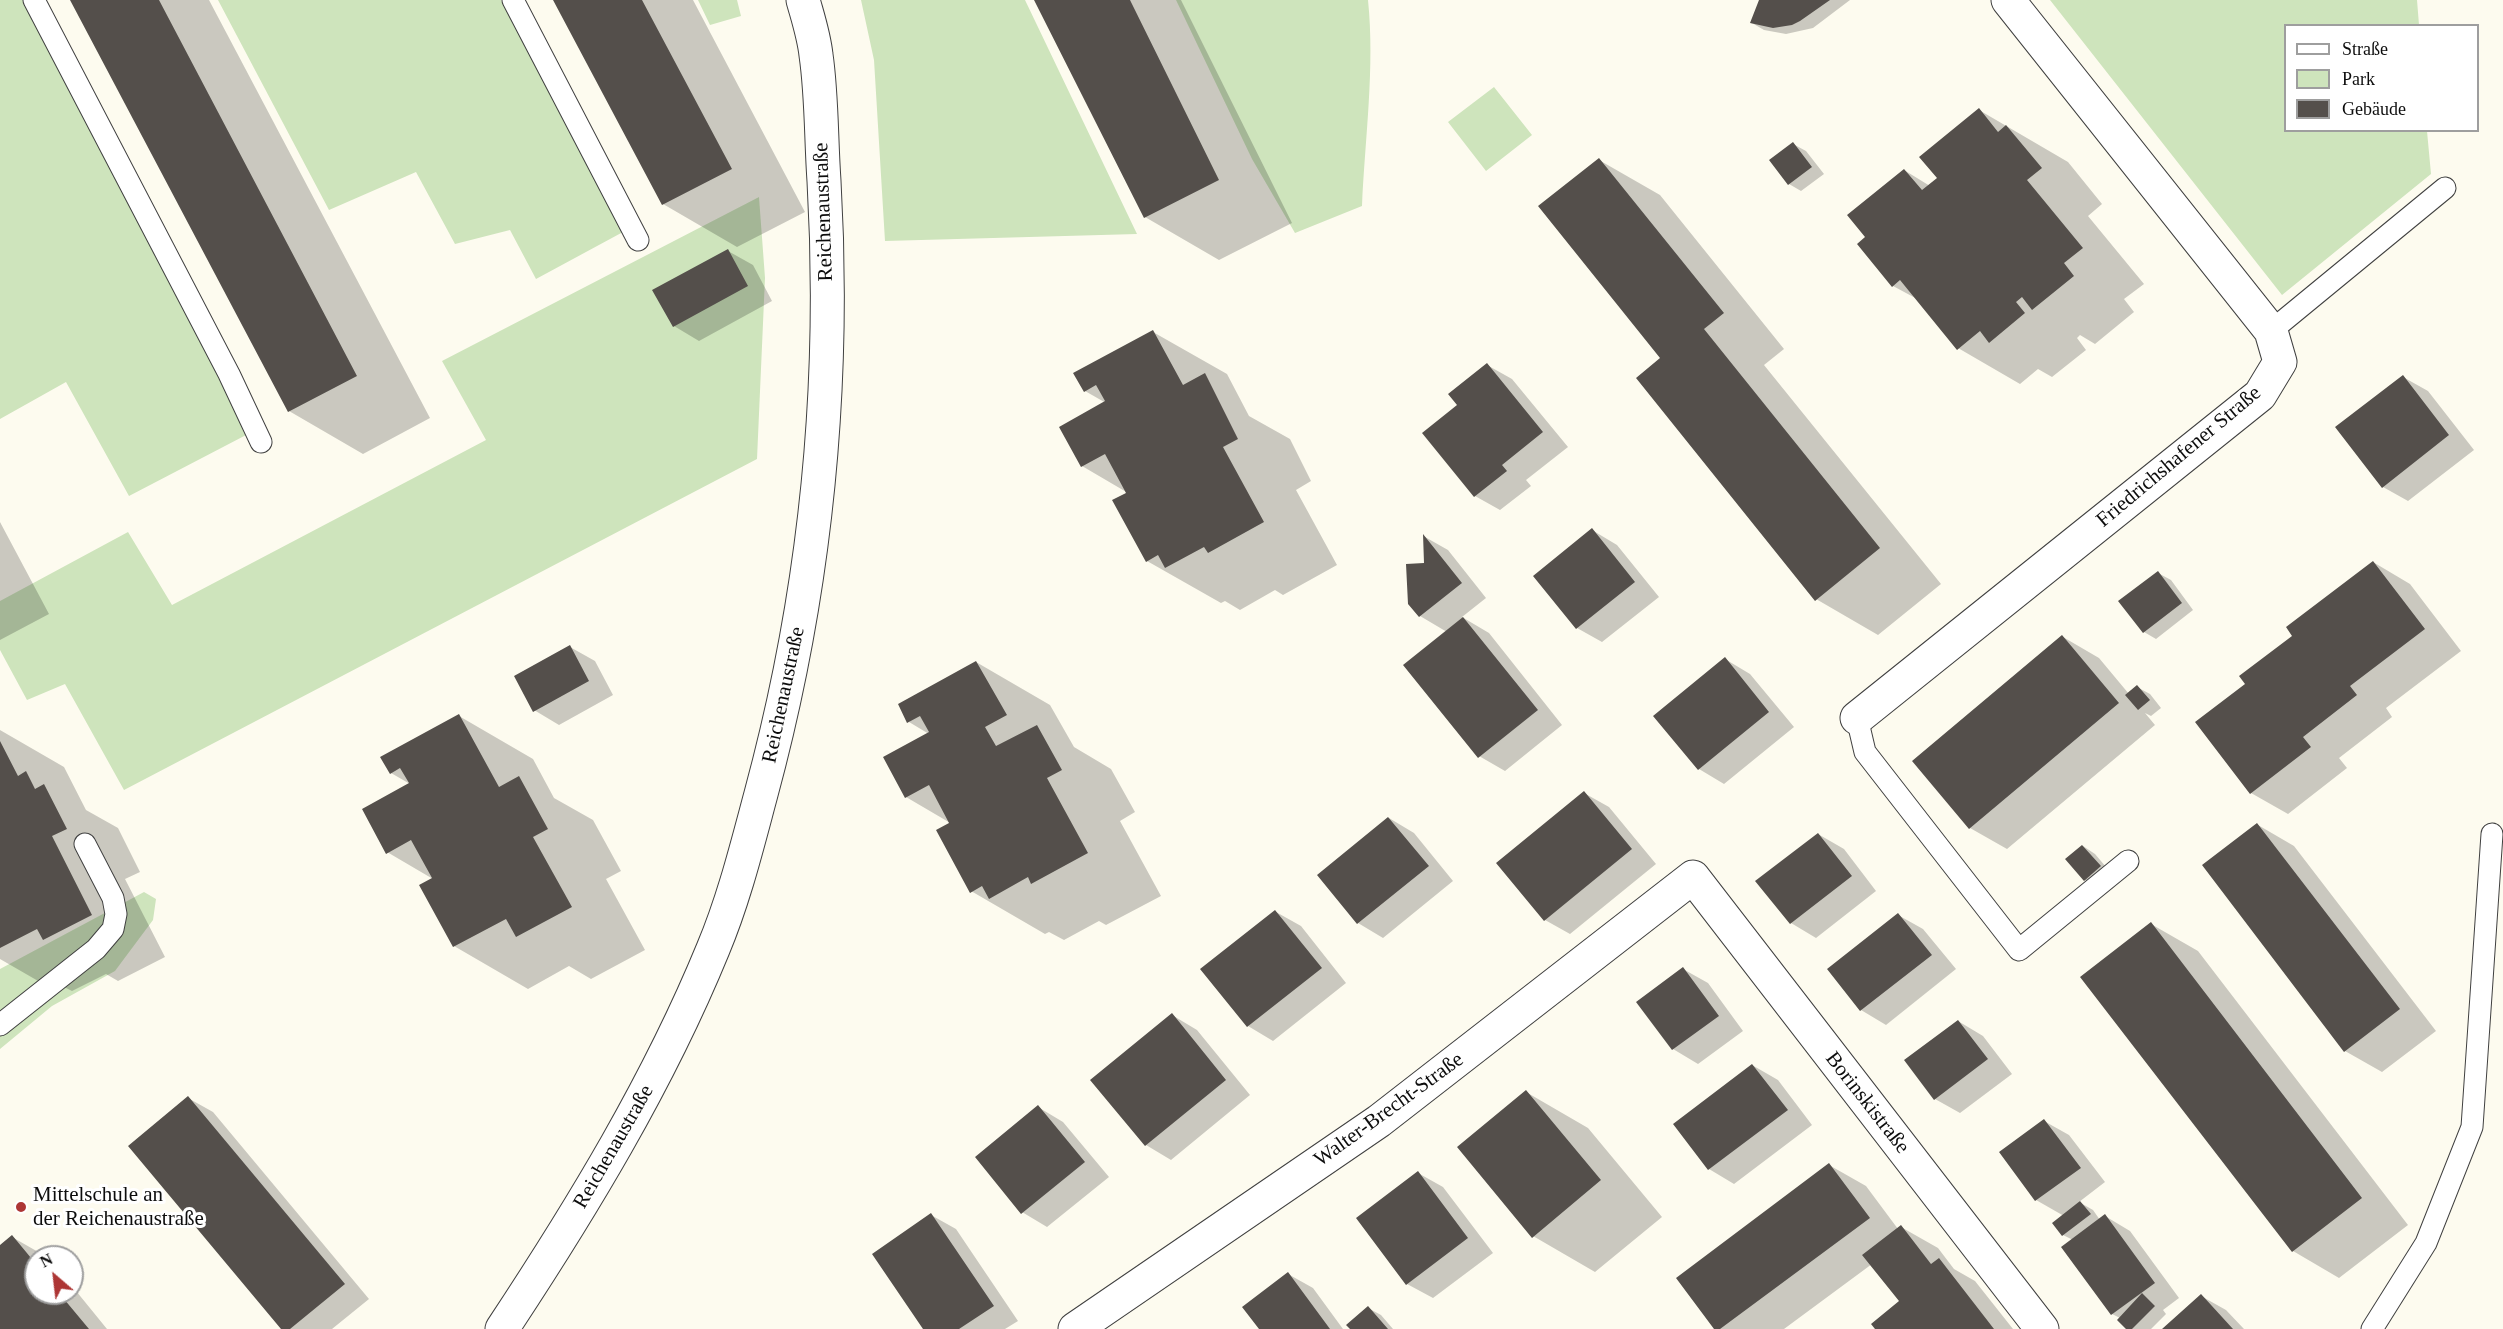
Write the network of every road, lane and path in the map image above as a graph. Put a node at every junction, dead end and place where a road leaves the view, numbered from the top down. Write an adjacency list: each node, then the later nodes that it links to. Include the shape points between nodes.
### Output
1 (34, 0): 8 (lane)
2 (513, 0): 6 (lane)
3 (803, 0): 15 (street, Reichenaustraße, via 816,54 827,239 826,355 813,523 801,617 777,735 747,848 714,948 643,1100)
4 (2008, 0): 7 (street, Friedrichshafener Straße)
5 (2445, 188): 7 (lane)
6 (638, 240)
7 (2271, 331): 9 (street, Friedrichshafener Straße, via 2280,362 2260,395)
8 (261, 442)
9 (1857, 718): 12 (lane, via 1865,752 2019,950)
10 (2492, 834): 18 (lane, via 2472,1127 2426,1243)
11 (85, 844): 14 (lane, via 113,898 113,929 96,949)
12 (2128, 861)
13 (1693, 877): 16 (street, Walter-Brecht-Straße, via 1379,1122); 17 (street, Borinskistraße)
14 (0, 1025)
15 (502, 1329)
16 (1075, 1329)
17 (2042, 1329)
18 (2372, 1329)

